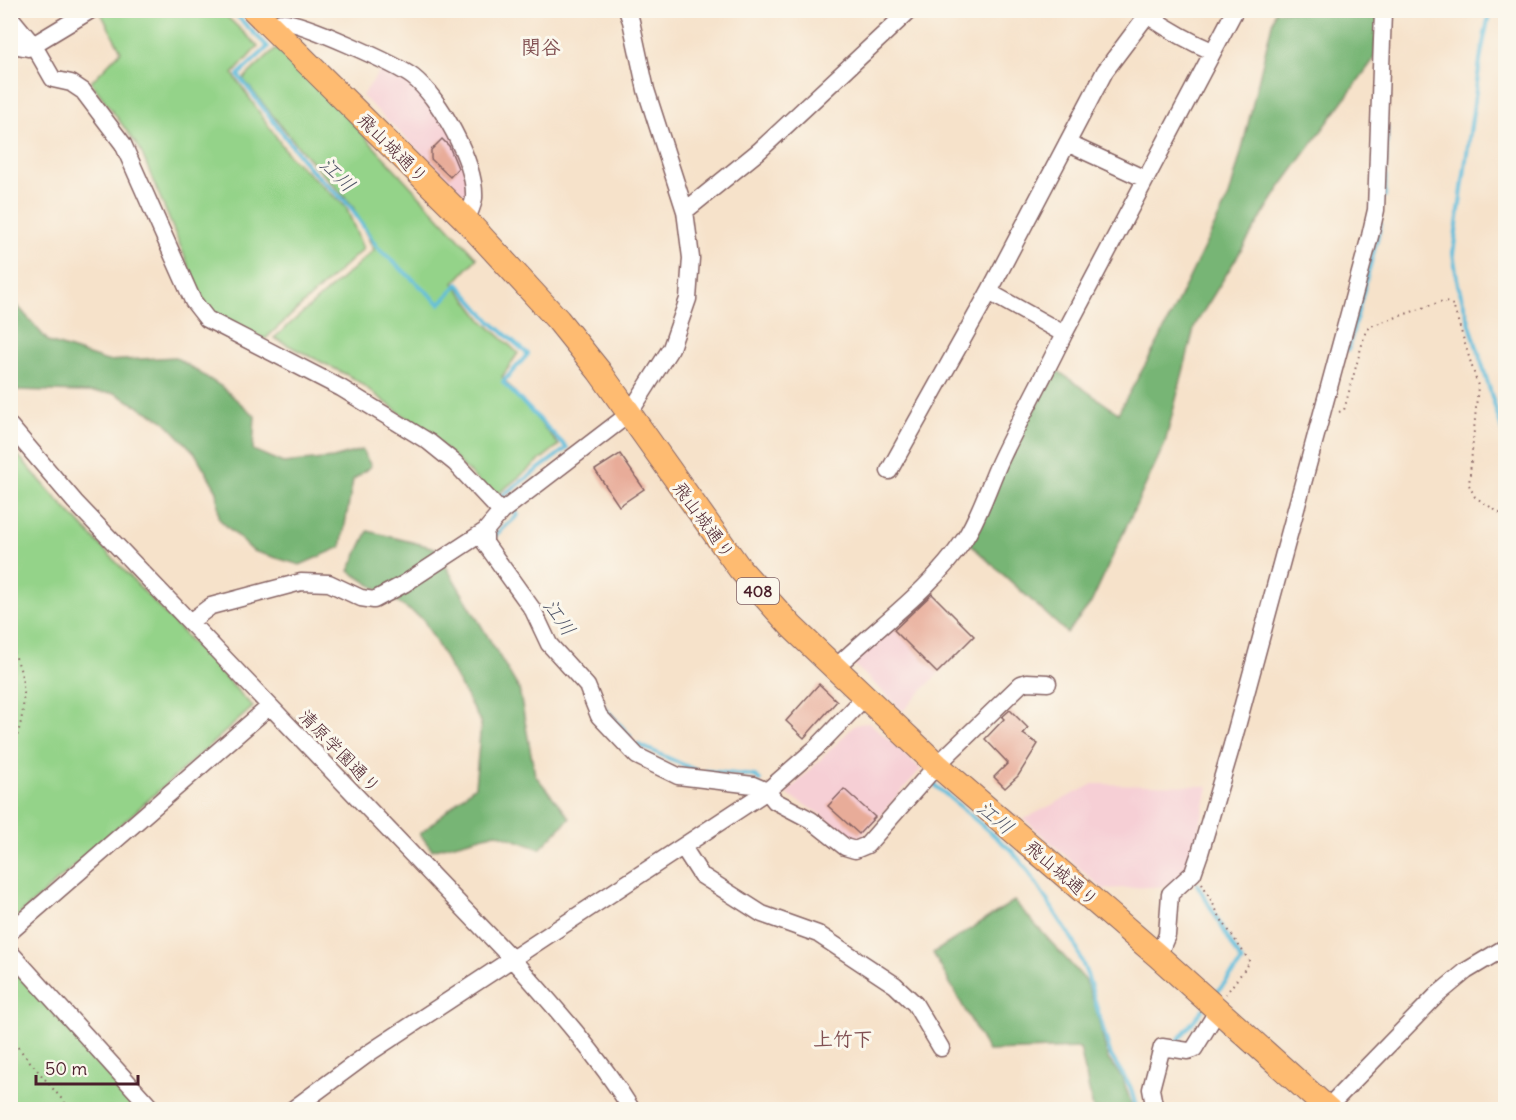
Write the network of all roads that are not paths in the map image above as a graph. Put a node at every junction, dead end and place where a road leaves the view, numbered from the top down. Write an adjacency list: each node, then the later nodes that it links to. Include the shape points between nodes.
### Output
1 (91, 10): 10 (street)
2 (627, 10): 14 (street, via 646,90)
3 (910, 10): 14 (street, via 759,150)
4 (1234, 10): 11 (street)
5 (1383, 12): 34 (street, via 1376,210 1235,734 1193,873 1170,894 1167,935)
6 (1149, 13): 11 (street, via 1192,43); 12 (street, via 1105,71)
7 (10, 14): 10 (street)
8 (262, 18): 15 (highway, 飛山城通り / 408); 15 (street, via 302,26 397,67 432,95 470,168 474,197)
9 (10, 40): 10 (street, via 24,49)
10 (34, 46): 21 (street, via 53,80 71,83 83,91 123,144 193,301 207,319 340,388 429,442 455,463)
11 (1212, 51): 13 (street)
12 (1068, 143): 13 (street); 16 (street)
13 (1144, 179): 17 (street)
14 (685, 211): 18 (street, via 691,258 688,299 670,348)
15 (465, 219): 18 (highway, 飛山城通り / 408, via 558,321)
16 (988, 292): 17 (street); 20 (street)
17 (1064, 334): 24 (street, via 964,540 935,577)
18 (628, 414): 21 (street); 24 (highway, 飛山城通り / 408, via 740,569)
19 (10, 426): 23 (street, 清原学園通り, via 75,501)
20 (889, 471)
21 (501, 512): 22 (street)
22 (485, 531): 23 (street, via 374,600 329,583 301,582 212,606); 29 (street, via 485,543 533,610 549,644 587,686 599,716 637,756 678,776 753,785)
23 (191, 621): 27 (street, 清原学園通り)
24 (835, 668): 26 (highway, 飛山城通り / 408)
25 (1048, 683): 28 (street, via 1021,684)
26 (865, 697): 28 (highway, 飛山城通り / 408); 29 (street)
27 (270, 706): 31 (street); 35 (street, 清原学園通り)
28 (937, 765): 29 (street, via 867,845 855,850 775,801); 34 (highway, 飛山城通り / 408)
29 (767, 791): 30 (street)
30 (683, 847): 35 (street); 37 (street, via 701,875 762,914 818,934 895,985 915,1004)
31 (10, 932)
32 (1506, 947): 38 (street, via 1466,971 1436,996)
33 (10, 952): 39 (street)
34 (1158, 956): 36 (highway, 飛山城通り / 408)
35 (511, 958): 40 (street); 41 (street, 清原学園通り, via 566,1020)
36 (1218, 1010): 38 (highway, 飛山城通り / 408); 42 (street, via 1194,1048 1188,1051 1162,1047 1151,1089)
37 (941, 1048)
38 (1328, 1109)
39 (153, 1110)
40 (292, 1110)
41 (632, 1110)
42 (1155, 1110)

